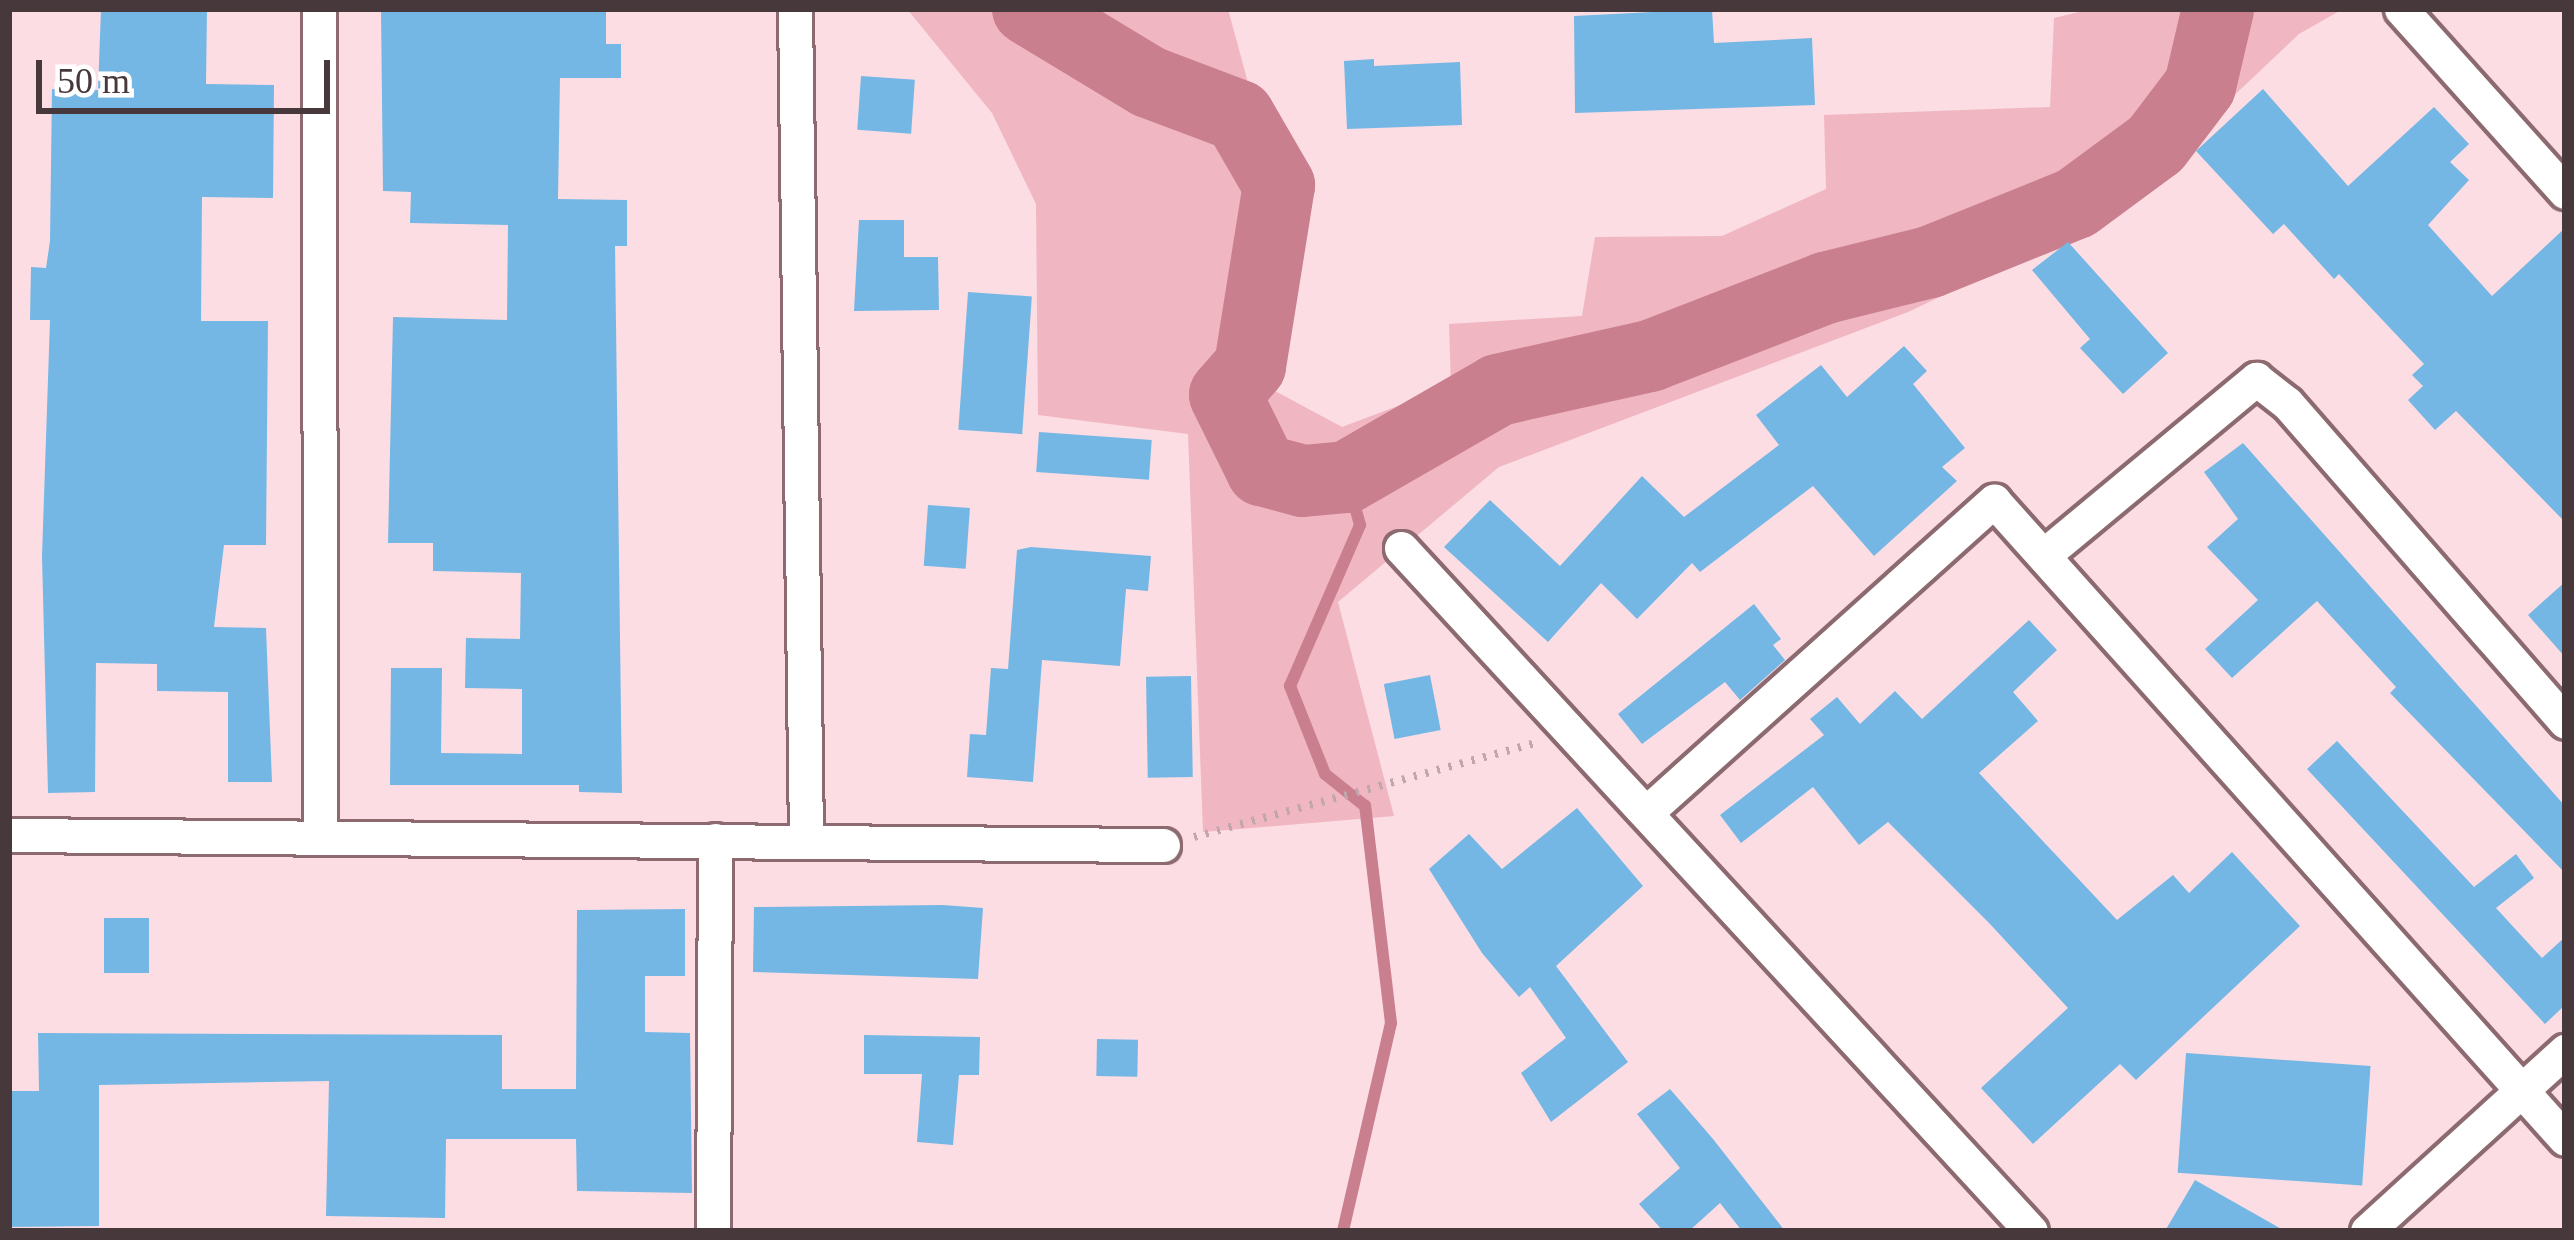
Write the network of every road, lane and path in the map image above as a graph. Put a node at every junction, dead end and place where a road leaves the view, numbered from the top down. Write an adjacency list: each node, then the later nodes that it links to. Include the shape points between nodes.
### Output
1 (319, 9): 11 (street)
2 (795, 9): 13 (street)
3 (2401, 9): 4 (street)
4 (2565, 192)
5 (1401, 548): 8 (street)
6 (2044, 555): 7 (street, via 2257,379 2287,403); 9 (street, via 2000,504 1988,503); 16 (street)
7 (2565, 722)
8 (1575, 731): 9 (street); 14 (path)
9 (1648, 811): 19 (street)
10 (9, 835): 11 (street)
11 (320, 838): 12 (street)
12 (715, 840): 13 (street); 18 (street)
13 (806, 842): 14 (street)
14 (1163, 845)
15 (2565, 1051): 16 (street)
16 (2521, 1092): 17 (street); 20 (street)
17 (2565, 1139)
18 (713, 1231)
19 (2031, 1231)
20 (2367, 1231)

